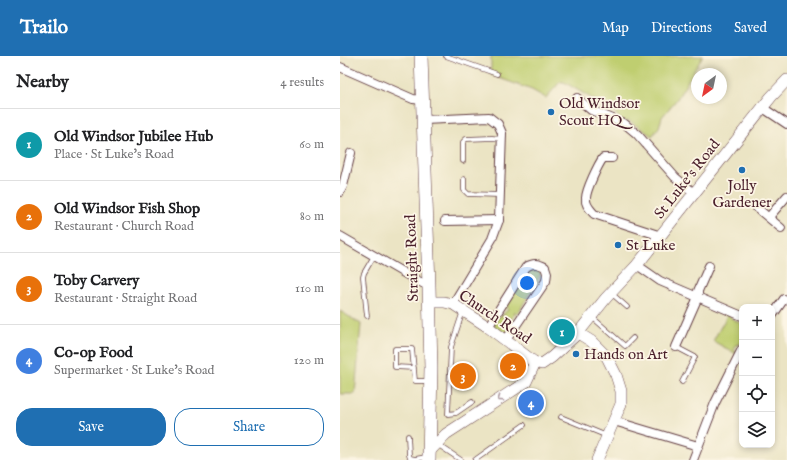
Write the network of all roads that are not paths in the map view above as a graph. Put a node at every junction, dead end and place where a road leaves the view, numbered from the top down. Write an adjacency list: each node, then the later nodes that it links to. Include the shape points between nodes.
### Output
1 (421, 56): 7 (main road, Straight Road)
2 (446, 56): 4 (lane)
3 (340, 67): 7 (street, via 413,99)
4 (498, 74)
5 (787, 80): 8 (main road, St Luke's Road)
6 (577, 98): 17 (street, via 592,110 625,124 675,177)
7 (422, 100): 9 (main road, Straight Road)
8 (763, 108): 10 (street); 17 (main road, St Luke's Road)
9 (424, 120): 11 (street, via 489,117 498,124); 30 (main road, Straight Road)
10 (787, 124)
11 (502, 139): 14 (lane, via 466,139 463,142); 18 (street)
12 (351, 153): 16 (street)
13 (612, 158): 26 (street, via 603,158 598,165 586,198 587,206 594,214)
14 (463, 161)
15 (464, 179): 18 (lane, via 464,190 468,194)
16 (340, 192)
17 (694, 193): 26 (main road, St Luke's Road)
18 (501, 195): 22 (street)
19 (787, 196): 21 (street)
20 (757, 208): 21 (street)
21 (769, 217): 24 (street)
22 (499, 220): 23 (street); 35 (street, via 492,238)
23 (445, 221)
24 (781, 228)
25 (340, 236): 27 (street)
26 (660, 236): 28 (main road, St Luke's Road)
27 (374, 256): 30 (street); 40 (lane, via 363,277)
28 (637, 265): 31 (main road, St Luke's Road); 32 (street, via 660,281)
29 (709, 266): 32 (street, via 698,291)
30 (429, 286): 34 (main road, Straight Road)
31 (611, 293): 36 (lane); 41 (main road, St Luke's Road)
32 (698, 298): 39 (street); 46 (street)
33 (784, 300): 38 (street)
34 (429, 302): 35 (main road, Church Road); 50 (main road, Straight Road)
35 (453, 304): 37 (main road, Church Road)
36 (627, 307)
37 (463, 311): 42 (main road, Church Road); 52 (lane, via 451,347 448,414 456,413)
38 (775, 312)
39 (739, 315)
40 (367, 316)
41 (591, 317): 43 (main road, St Luke's Road); 44 (lane, via 625,346)
42 (488, 327): 45 (main road, Church Road); 45 (street, via 526,267 532,264 545,267 546,281)
43 (578, 333): 48 (main road, St Luke's Road, via 552,357); 54 (main road, via 591,341 607,357 616,375 621,391 621,404)
44 (633, 338)
45 (506, 340): 48 (main road, Church Road)
46 (676, 347): 51 (lane, via 695,357)
47 (739, 355): 58 (street)
48 (538, 363): 59 (main road, one-way to 59, via 533,367 526,382 446,434)
49 (414, 368): 49 (lane, via 412,349 394,349 396,367); 50 (lane, via 415,381)
50 (430, 382): 59 (main road, Straight Road)
51 (682, 382)
52 (472, 402)
53 (561, 417): 57 (lane)
54 (614, 421): 57 (main road); 58 (street)
55 (524, 425): 61 (lane)
56 (408, 436): 59 (lane, via 410,458 415,459)
57 (608, 437): 62 (main road)
58 (698, 446): 63 (street)
59 (431, 453): 60 (lane)
60 (461, 460)
61 (475, 460)
62 (597, 460)
63 (693, 460)

